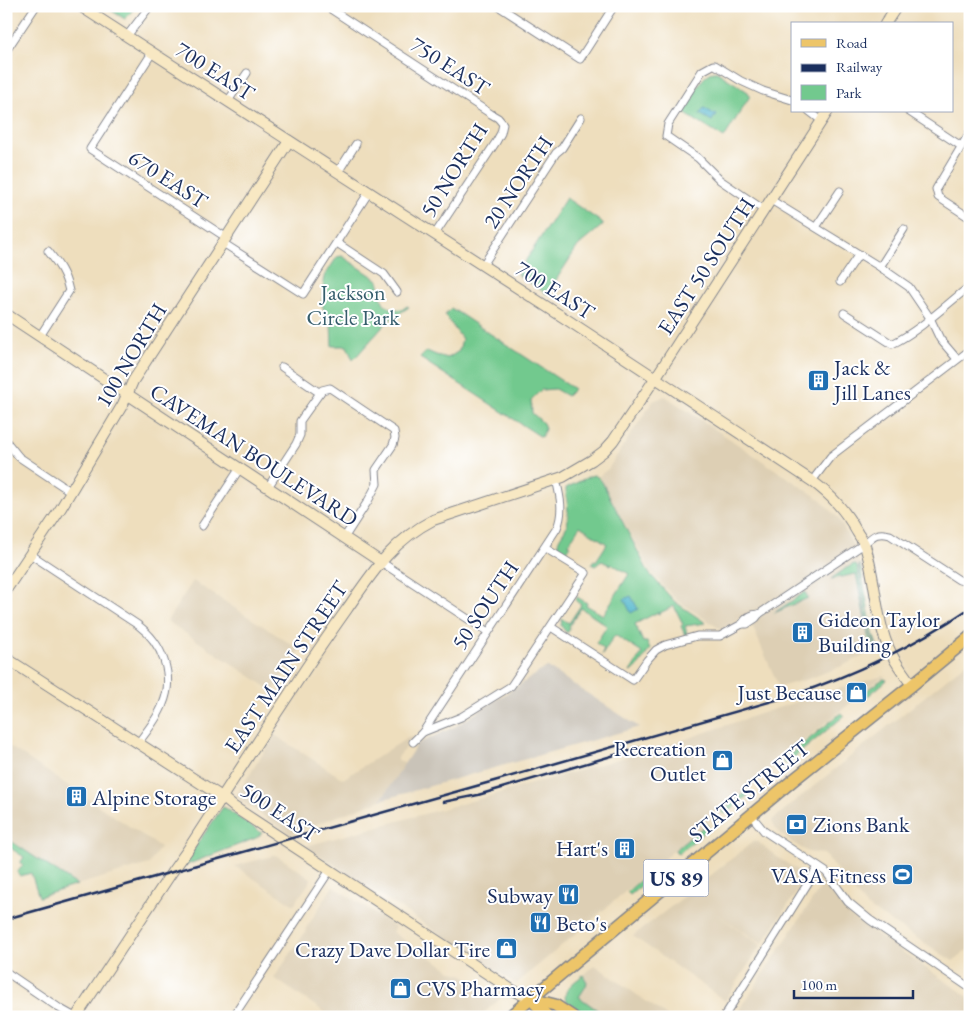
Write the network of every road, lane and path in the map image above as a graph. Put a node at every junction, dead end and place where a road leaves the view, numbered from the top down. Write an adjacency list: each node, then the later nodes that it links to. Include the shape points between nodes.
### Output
1 (36, 6): 10 (street)
2 (80, 6): 9 (street, 700 EAST)
3 (150, 6): 9 (street)
4 (326, 6): 20 (street, 750 EAST)
5 (498, 6): 6 (street, via 580,59)
6 (614, 6)
7 (897, 6): 8 (street)
8 (887, 22)
9 (127, 36): 11 (street, 700 EAST)
10 (6, 52)
11 (152, 53): 14 (street, 700 EAST); 34 (street, 670 EAST, via 90,149)
12 (247, 73): 14 (street)
13 (791, 100): 29 (street, via 740,81 715,65 702,71 668,124 666,136 698,158 720,180)
14 (228, 101): 22 (street, 700 EAST)
15 (809, 112): 19 (street)
16 (827, 112): 19 (street, EAST 50 SOUTH)
17 (909, 112): 24 (street)
18 (582, 118): 38 (street, 20 NORTH)
19 (822, 121): 28 (street, EAST 50 SOUTH)
20 (503, 124): 33 (street, 50 NORTH, via 496,142)
21 (970, 132): 24 (street)
22 (289, 141): 25 (street, 700 EAST); 34 (street, 100 NORTH)
23 (356, 144): 25 (street)
24 (960, 146): 30 (street, via 936,189 938,197)
25 (338, 172): 27 (street, 700 EAST)
26 (840, 190): 31 (street)
27 (369, 192): 33 (street, 700 EAST); 35 (street)
28 (771, 200): 29 (street, EAST 50 SOUTH); 31 (street)
29 (764, 210): 50 (street, EAST 50 SOUTH)
30 (970, 218)
31 (816, 227): 37 (street)
32 (904, 228): 39 (street)
33 (435, 234): 38 (street, 700 EAST)
34 (225, 240): 35 (street, 670 EAST, via 303,294); 52 (street, 100 NORTH)
35 (337, 243): 42 (street, via 384,274)
36 (48, 250): 46 (street, via 60,265 69,291)
37 (859, 254): 39 (street); 40 (street)
38 (483, 265): 50 (street, 700 EAST)
39 (880, 267): 45 (street, via 909,287)
40 (840, 282)
41 (970, 286): 45 (street)
42 (397, 292)
43 (844, 313): 45 (street, via 892,344)
44 (6, 314): 46 (street, CAVEMAN BOULEVARD)
45 (930, 318): 48 (street, via 940,339)
46 (40, 336): 52 (street, CAVEMAN BOULEVARD)
47 (970, 350): 48 (street)
48 (957, 359): 57 (street, via 831,456)
49 (282, 367): 51 (street)
50 (656, 377): 54 (street, EAST 50 SOUTH); 57 (street, 700 EAST)
51 (321, 391): 58 (street, via 300,421 296,444); 61 (street, via 330,388 394,430 393,444 376,470 377,484)
52 (127, 394): 55 (street, CAVEMAN BOULEVARD); 59 (street, 100 NORTH)
53 (6, 441): 59 (street, via 19,457)
54 (613, 441): 56 (street, EAST MAIN STREET, via 592,460)
55 (240, 468): 58 (street, CAVEMAN BOULEVARD); 60 (street)
56 (556, 479): 63 (street, 50 SOUTH, via 561,518); 65 (street, EAST MAIN STREET, via 432,520 410,534)
57 (812, 481): 62 (street, 700 EAST, via 835,500)
58 (268, 487): 61 (street, CAVEMAN BOULEVARD)
59 (70, 491): 64 (street, 100 NORTH)
60 (202, 526)
61 (344, 538): 65 (street, CAVEMAN BOULEVARD)
62 (864, 544): 66 (street, via 877,534 885,533 959,580); 68 (street, via 747,624 720,636 696,636 656,650 633,680); 72 (street, 700 EAST, via 883,634)
63 (545, 548): 68 (street, via 586,573); 69 (street, 50 SOUTH)
64 (30, 554): 67 (street, 100 NORTH); 75 (street, via 138,625 158,645 168,677 167,694)
65 (381, 562): 69 (street); 76 (street, EAST MAIN STREET, via 315,654)
66 (970, 581)
67 (6, 590)
68 (551, 627): 73 (street, via 511,686 461,716)
69 (488, 632): 73 (street, 50 SOUTH)
70 (970, 637): 72 (main road, STATE STREET / US 89)
71 (6, 658): 75 (street, 500 EAST)
72 (912, 685): 77 (main road, STATE STREET / US 89)
73 (423, 732): 74 (street, 50 SOUTH)
74 (413, 742)
75 (138, 743): 76 (street, 500 EAST)
76 (222, 797): 79 (street, 500 EAST); 83 (street, EAST MAIN STREET)
77 (751, 815): 78 (street, via 764,831); 82 (main road, STATE STREET / US 89)
78 (818, 867): 81 (street, via 826,872 848,902 870,920); 88 (street)
79 (330, 870): 82 (street, 500 EAST, via 512,990); 84 (street)
80 (6, 972): 83 (street)
81 (970, 988)
82 (531, 998): 85 (main road, STATE STREET / US 89); 86 (main road, 500 EAST); 87 (main road, 500 EAST, via 555,1005)
83 (75, 1017)
84 (233, 1017)
85 (509, 1017)
86 (548, 1017)
87 (573, 1017)
88 (724, 1017)

